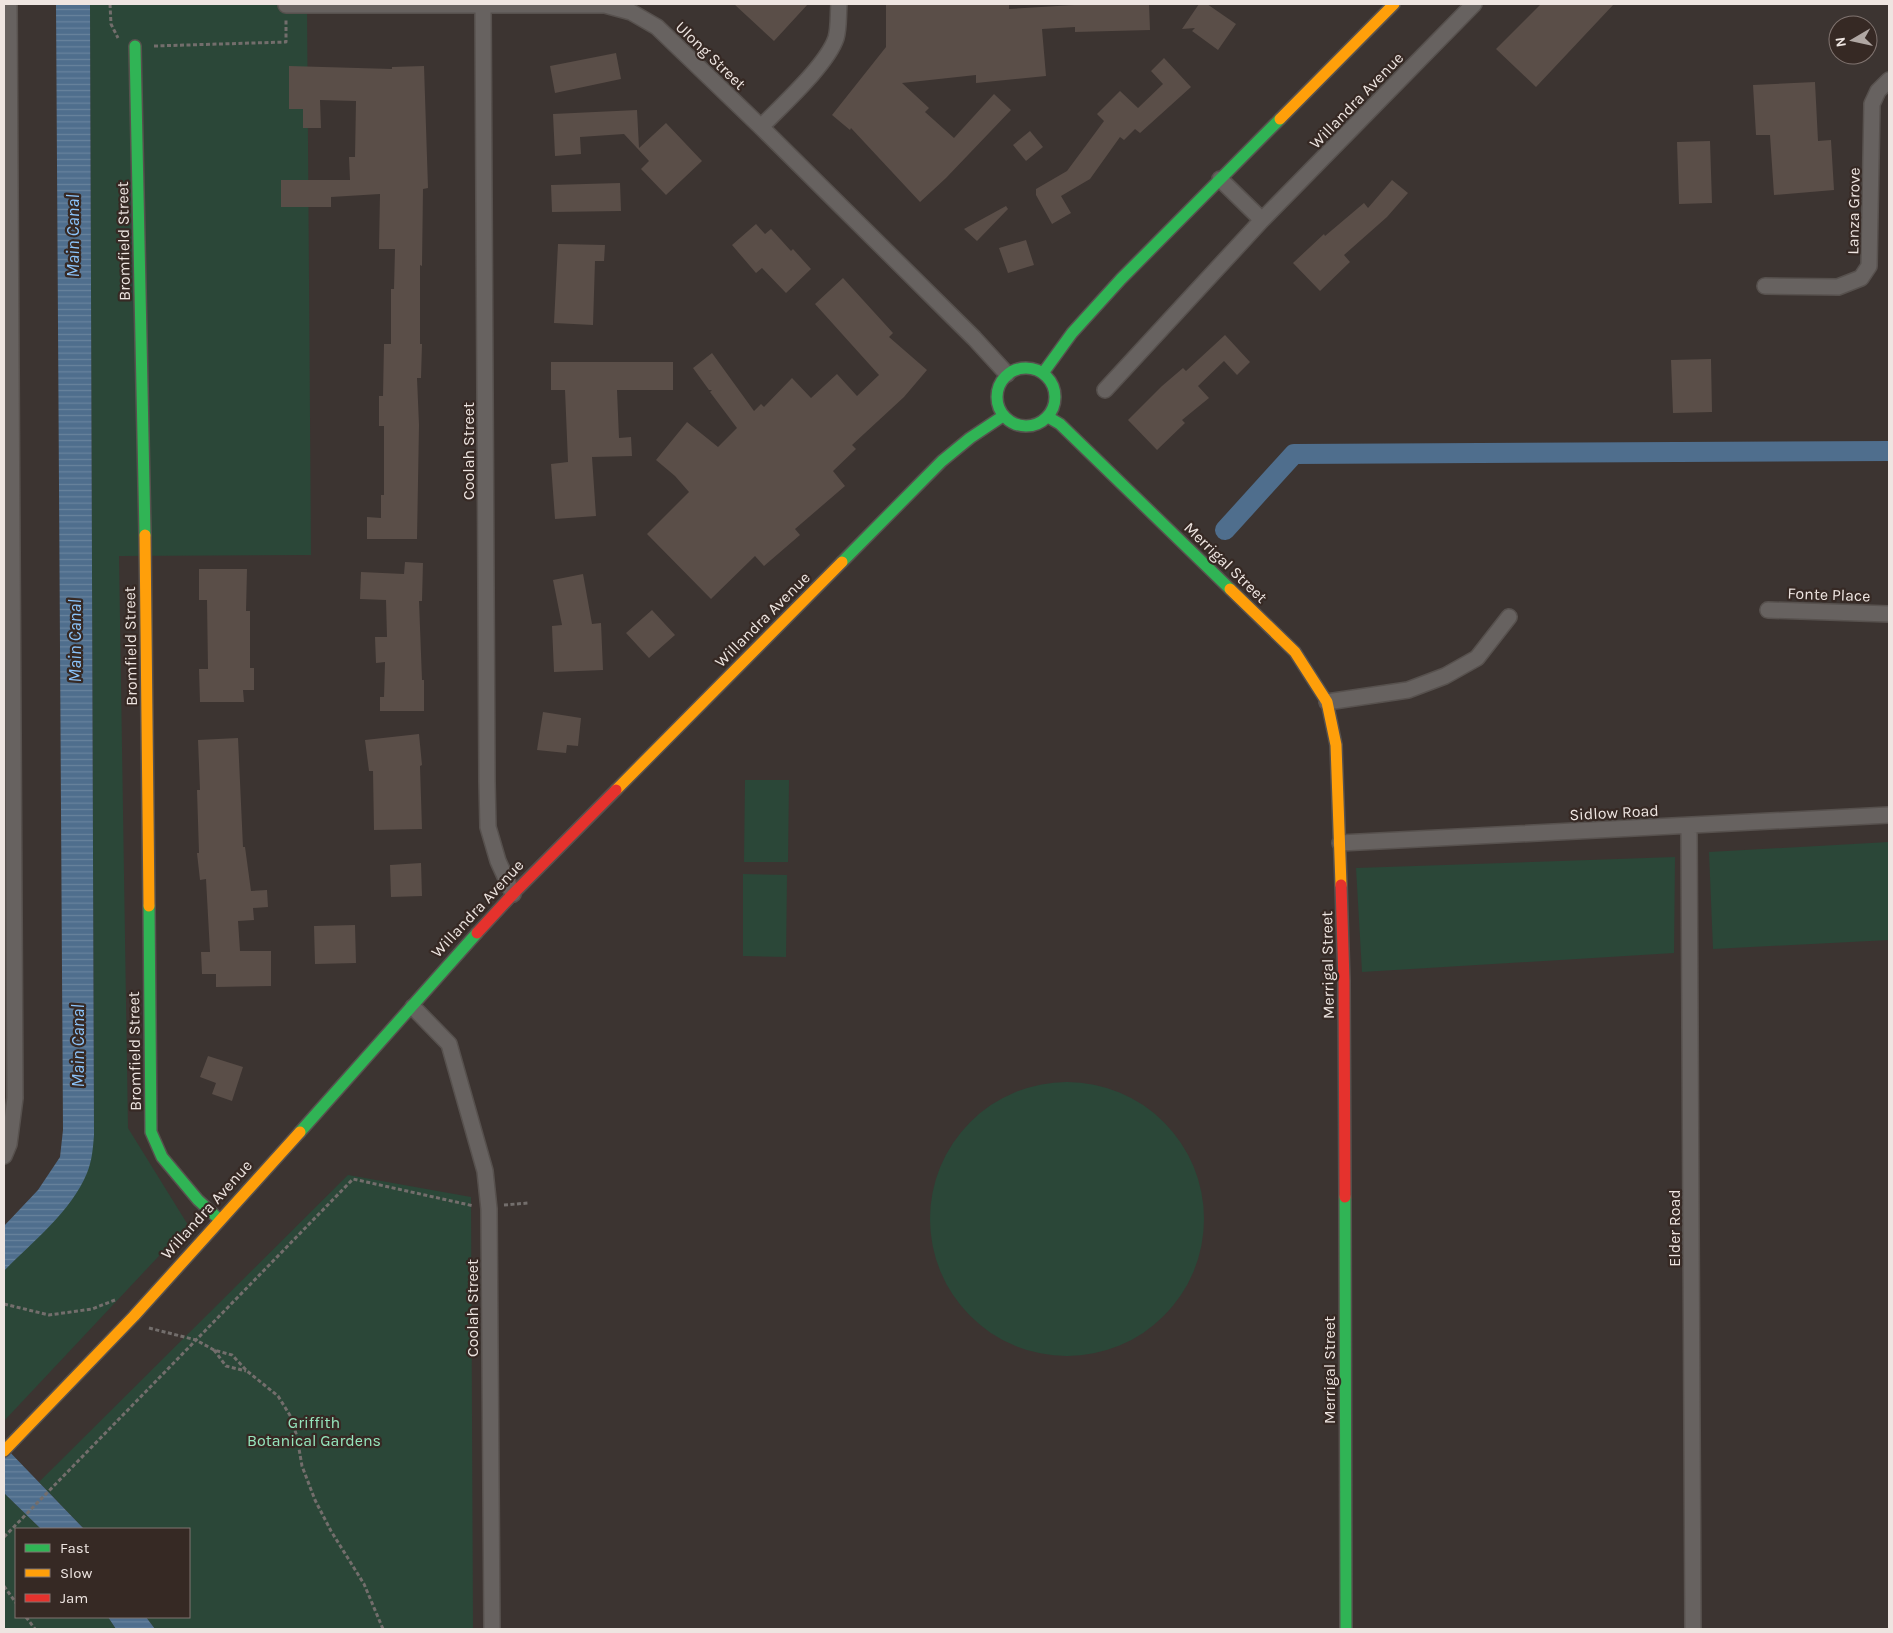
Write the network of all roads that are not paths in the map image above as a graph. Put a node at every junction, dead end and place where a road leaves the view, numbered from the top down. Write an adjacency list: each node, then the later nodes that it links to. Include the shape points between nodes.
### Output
1 (839, 4): 9 (street, via 836,38 828,53)
2 (1394, 4): 10 (street)
3 (1474, 4): 11 (street, Willandra Avenue)
4 (483, 5): 6 (street, Ulong Street); 9 (street, Ulong Street, via 605,5 630,12 657,27); 25 (street, Coolah Street, via 488,827 498,862)
5 (7, 7): 26 (street)
6 (286, 12)
7 (135, 46): 29 (street, Bromfield Street, via 145,542 150,1132 162,1157 198,1200)
8 (1889, 80): 12 (street, Lanza Grove, via 1878,91 1872,104 1869,266 1860,278 1838,288)
9 (761, 127): 14 (street, Ulong Street)
10 (1220, 179): 11 (street); 13 (street, via 1096,306)
11 (1262, 220): 15 (street, Willandra Avenue)
12 (1765, 286)
13 (1043, 373): 14 (street, via 1024,368); 17 (street, via 1055,394)
14 (1007, 374): 16 (street, via 997,394 998,406)
15 (1105, 390)
16 (1004, 416): 17 (street, via 1025,426 1035,425); 25 (street, Willandra Avenue, via 942,462)
17 (1048, 417): 21 (street, Merrigal Street, via 1060,424 1295,652)
18 (1768, 610): 19 (street, Fonte Place)
19 (1889, 614)
20 (1509, 617): 21 (street, via 1477,658 1445,676 1408,690)
21 (1327, 702): 24 (street, Merrigal Street, via 1336,745)
22 (1889, 816): 23 (street, Sidlow Road)
23 (1689, 826): 24 (street, Sidlow Road); 33 (street, Elder Road)
24 (1340, 843): 32 (street, Merrigal Street, via 1344,981)
25 (513, 894): 27 (street, Willandra Avenue)
26 (9, 926): 28 (street, via 15,1098 13,1125)
27 (413, 1007): 29 (street, Willandra Avenue); 31 (street, Coolah Street, via 449,1044 485,1171 489,1209)
28 (4, 1156)
29 (220, 1220): 30 (street, Willandra Avenue, via 134,1316)
30 (4, 1451)
31 (492, 1629)
32 (1346, 1629)
33 (1693, 1629)

